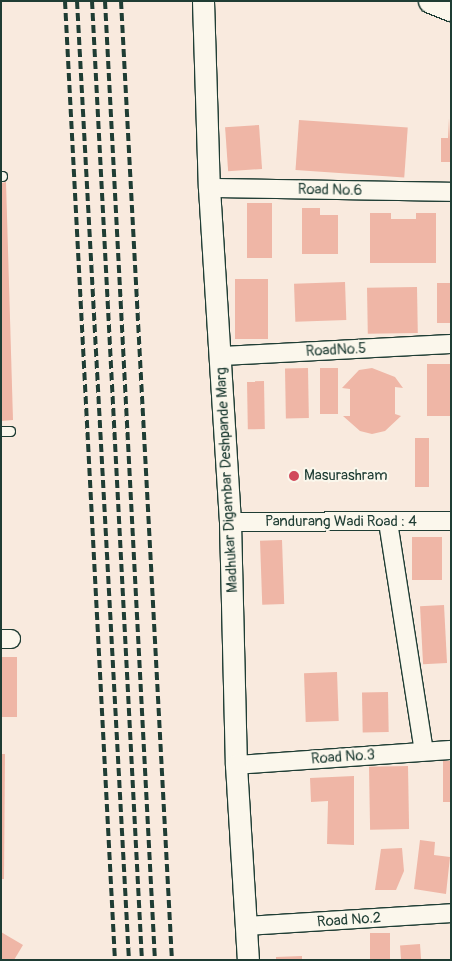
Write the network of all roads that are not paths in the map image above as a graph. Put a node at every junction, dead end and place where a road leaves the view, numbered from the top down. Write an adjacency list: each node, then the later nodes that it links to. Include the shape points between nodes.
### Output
1 (203, 1): 4 (street, Madhukar Digambar Deshpande Marg)
2 (431, 1): 3 (main road)
3 (451, 9)
4 (209, 188): 5 (street, Road No.6); 7 (street, Madhukar Digambar Deshpande Marg)
5 (451, 192)
6 (451, 344): 7 (street, RoadNo.5)
7 (222, 356): 9 (street, Madhukar Digambar Deshpande Marg)
8 (451, 521): 10 (street, Pandurang Wadi Road : 4)
9 (230, 522): 10 (street, Pandurang Wadi Road : 4); 13 (street, Madhukar Digambar Deshpande Marg)
10 (388, 522): 12 (street)
11 (451, 750): 12 (street, Road No.3)
12 (424, 751): 13 (street, Road No.3)
13 (236, 765): 15 (street, Madhukar Digambar Deshpande Marg)
14 (451, 913): 15 (street, Road No.2)
15 (247, 926): 16 (street, Madhukar Digambar Deshpande Marg)
16 (248, 960)

